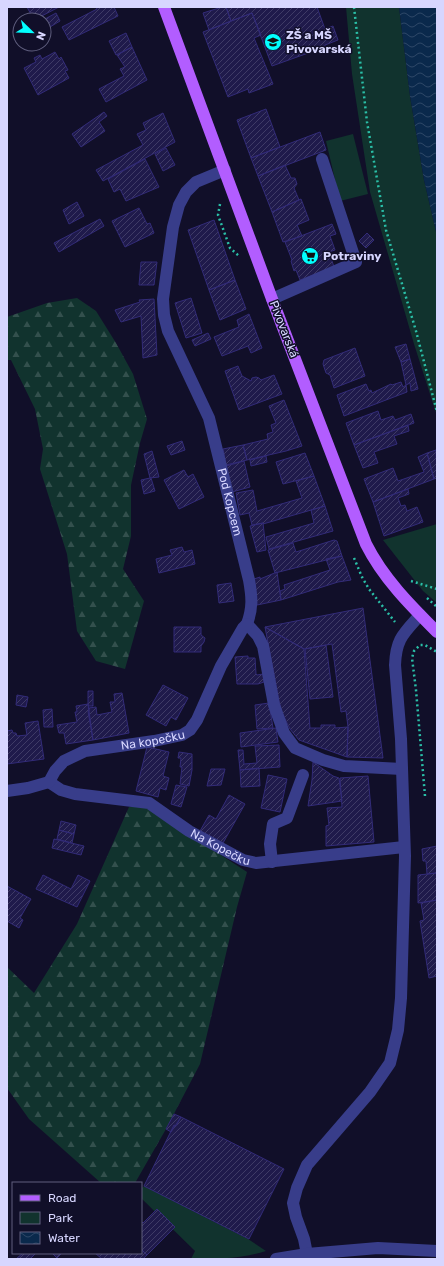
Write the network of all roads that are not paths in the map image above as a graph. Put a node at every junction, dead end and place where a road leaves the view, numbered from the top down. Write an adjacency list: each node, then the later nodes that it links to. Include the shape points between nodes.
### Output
1 (167, 8): 3 (main road, Pivovarská)
2 (322, 159): 4 (street, via 356,262)
3 (225, 170): 4 (main road, Pivovarská); 6 (street, Pod Kopcem, via 190,187 179,205 173,227 163,299 168,331 209,418 249,580 252,602)
4 (272, 299): 5 (main road, Pivovarská, via 366,544 386,577)
5 (420, 615): 7 (main road, Pivovarská); 8 (street, via 400,639 396,655)
6 (247, 624): 8 (street, via 264,646 274,705 284,733 295,748 344,766); 10 (street, Na kopečku, via 221,666 190,730 182,735 154,741 84,751 64,761 55,770)
7 (437, 632)
8 (402, 769): 12 (street)
9 (303, 775): 13 (street, via 287,818 273,824 270,844)
10 (49, 782): 11 (street); 13 (street, Na Kopečku, via 61,790 75,794 150,803 189,831 243,860 256,863)
11 (7, 791)
12 (404, 847): 13 (street, Na Kopečku); 15 (street, via 398,1030 390,1063 370,1092 307,1165 297,1188 293,1203)
13 (272, 862)
14 (437, 1251): 15 (street, via 378,1248)
15 (307, 1254): 16 (street)
16 (276, 1259)

